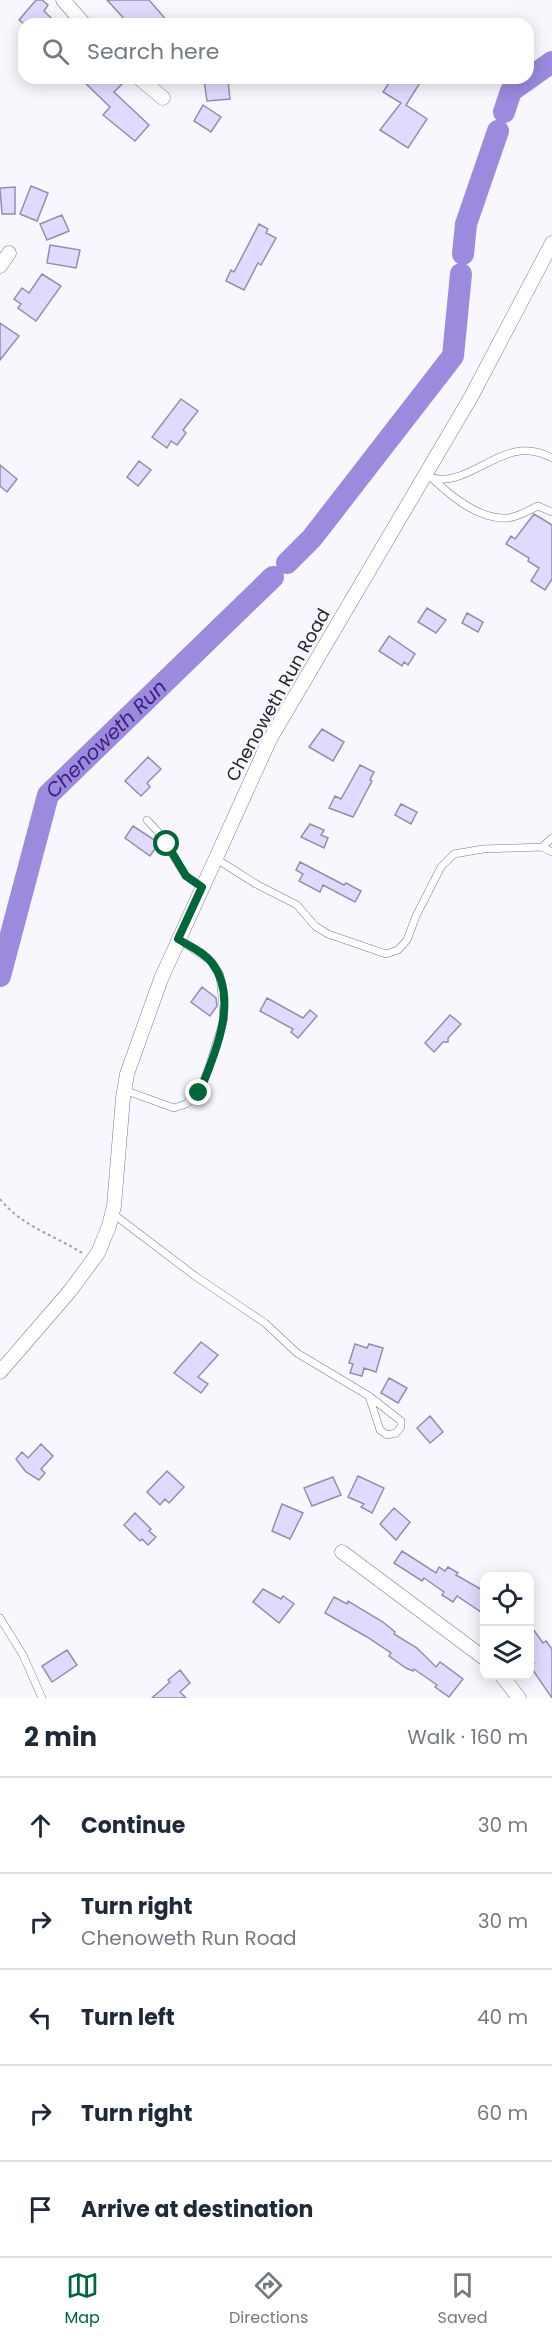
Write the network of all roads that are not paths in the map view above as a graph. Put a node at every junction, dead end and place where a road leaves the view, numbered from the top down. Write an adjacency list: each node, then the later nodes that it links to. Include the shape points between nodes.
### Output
1 (63, 0): 2 (street)
2 (79, 18)
3 (146, 84): 4 (street)
4 (163, 98)
5 (552, 243): 9 (street, Chenoweth Run Road)
6 (9, 253): 7 (street)
7 (0, 266)
8 (552, 458): 9 (lane, via 519,451 500,455 447,481)
9 (430, 478): 10 (lane, via 474,510 493,518 510,518 538,506); 15 (street, Chenoweth Run Road, via 270,739)
10 (552, 512)
11 (147, 820): 16 (lane, via 186,876)
12 (552, 838): 13 (lane)
13 (542, 847): 14 (lane); 15 (lane, via 454,854 441,867 407,940 398,950 386,954 328,934 315,926 297,905)
14 (552, 852)
15 (215, 858): 16 (street, Chenoweth Run Road)
16 (202, 887): 17 (street, Chenoweth Run Road)
17 (178, 939): 18 (street, Chenoweth Run Road, via 149,1011); 18 (lane, via 211,961 220,975 224,1019 212,1060 199,1093 186,1104 174,1108)
18 (124, 1090): 19 (street, Chenoweth Run Road)
19 (112, 1213): 20 (street, Chenoweth Run Road, via 93,1261); 21 (lane, via 265,1323 297,1353)
20 (0, 1372)
21 (369, 1395): 21 (lane, via 401,1421 396,1433 387,1435 380,1430)
22 (342, 1552): 24 (street)
23 (0, 1618): 26 (lane, via 23,1655)
24 (480, 1655)
25 (505, 1680): 27 (street)
26 (42, 1698)
27 (519, 1698)

